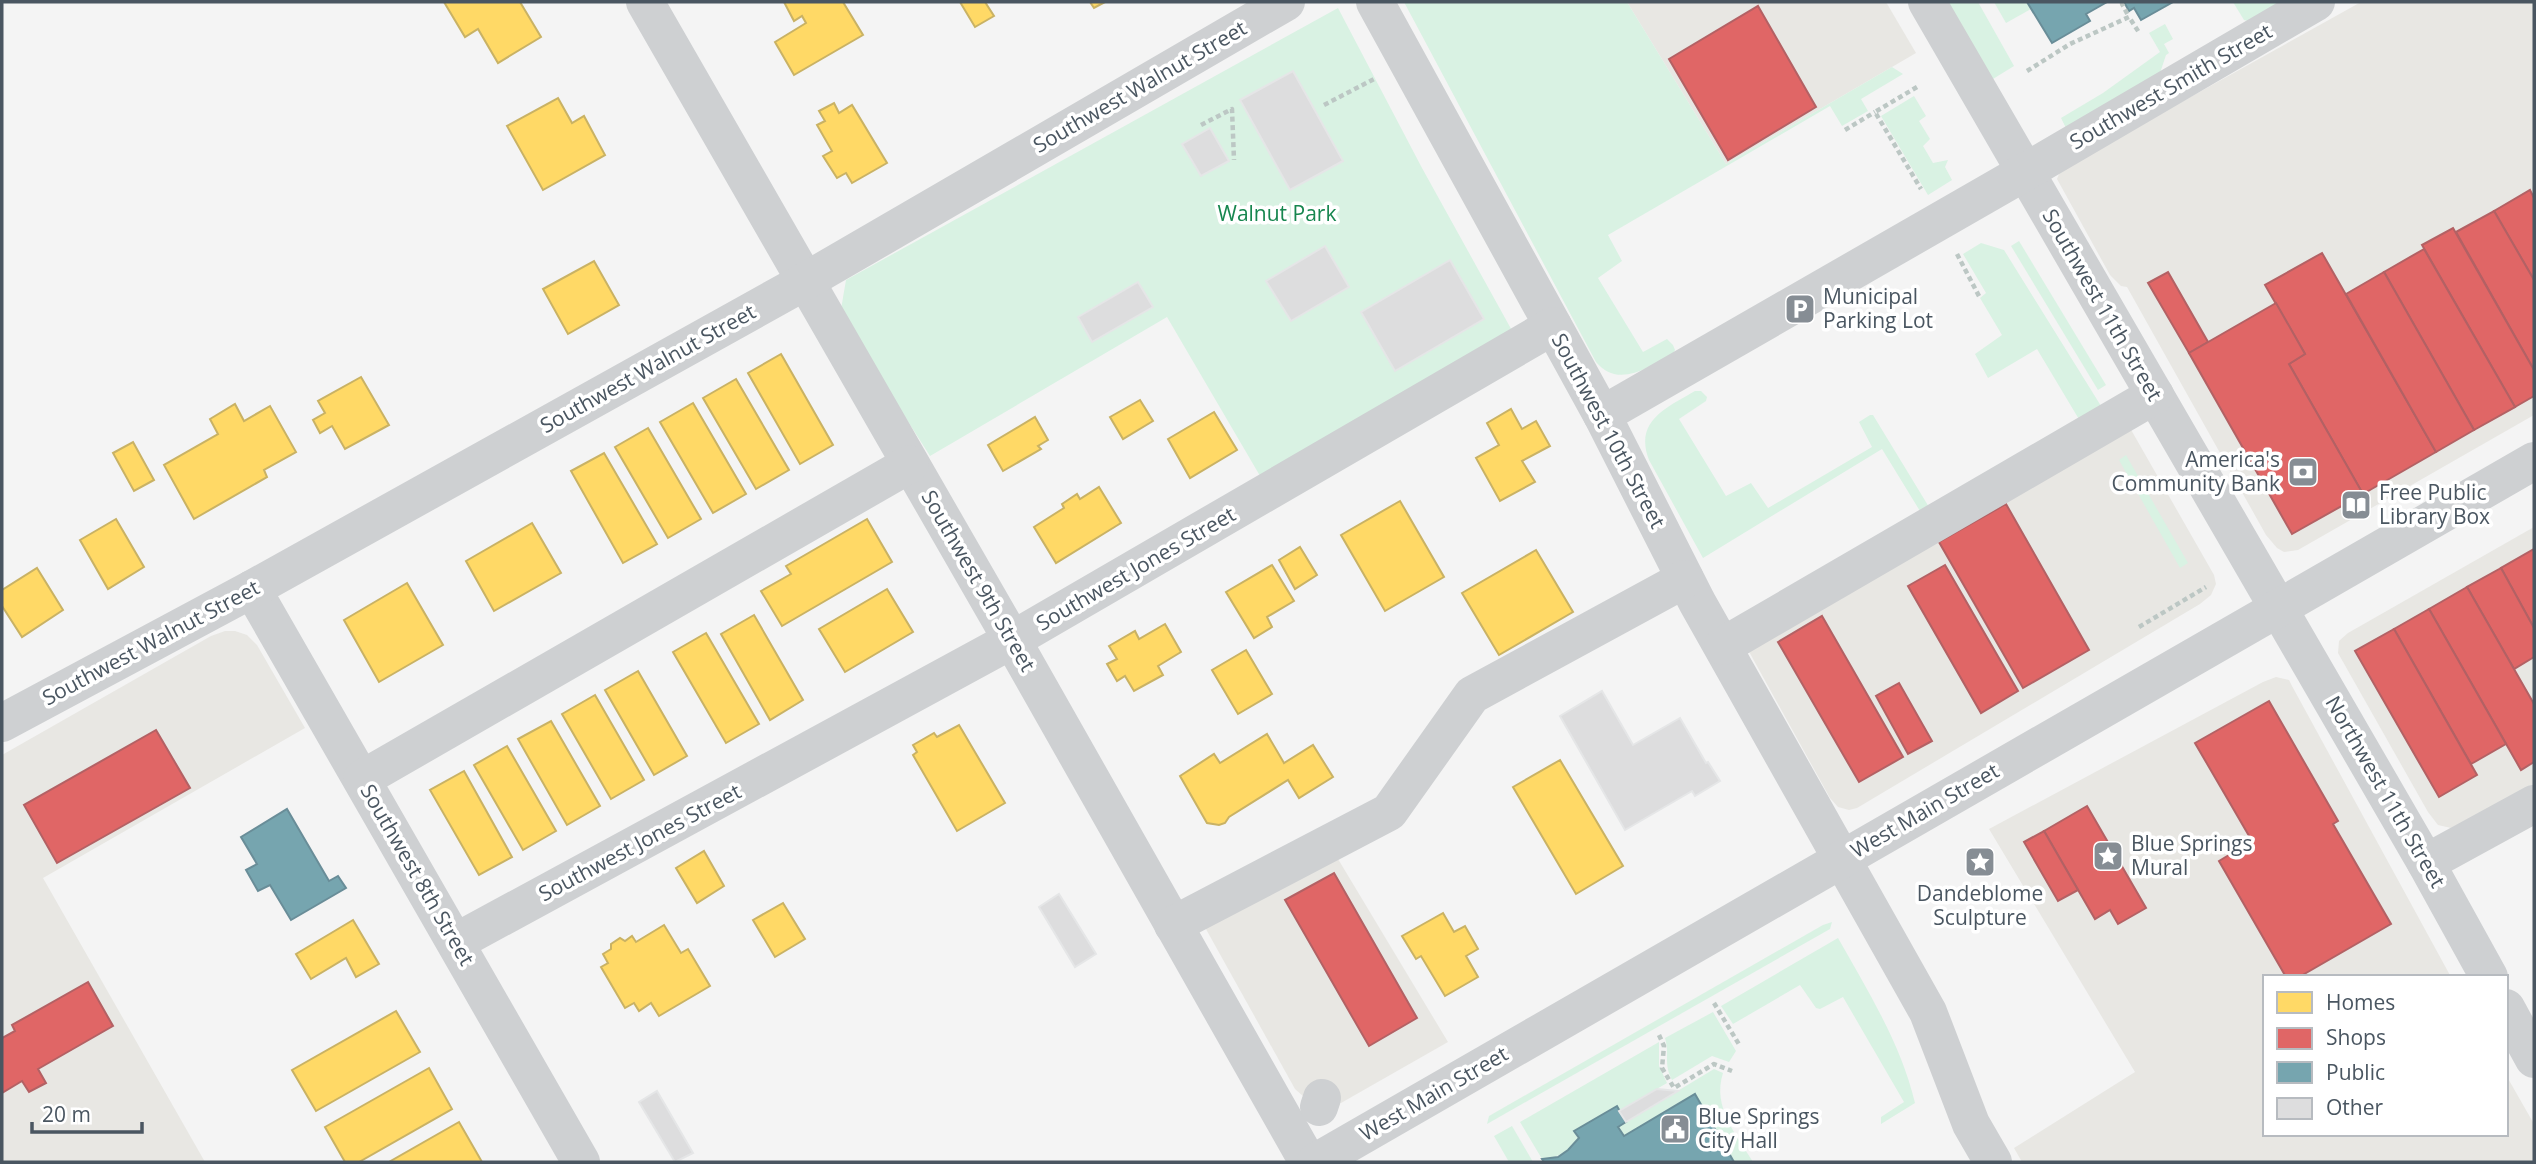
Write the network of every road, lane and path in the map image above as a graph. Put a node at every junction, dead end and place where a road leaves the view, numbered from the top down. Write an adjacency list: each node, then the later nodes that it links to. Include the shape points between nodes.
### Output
1 (645, 2): 20 (street, Southwest 9th Street)
2 (1286, 2): 20 (street, Southwest Walnut Street)
3 (1375, 2): 22 (street, Southwest 10th Street)
4 (1927, 2): 17 (street, Southwest 11th Street)
5 (2316, 2): 17 (street, Southwest Smith Street)
6 (2124, 3): 7 (path)
7 (2129, 17): 8 (path); 9 (path, via 2070,44)
8 (2140, 34)
9 (2027, 71)
10 (1374, 79): 12 (path)
11 (1917, 87): 13 (path)
12 (1324, 105)
13 (1875, 112): 15 (path); 18 (path)
14 (1201, 125): 16 (path, via 1232,109)
15 (1845, 130)
16 (1234, 160)
17 (2025, 173): 23 (street, Southwest 11th Street); 24 (street, Southwest Smith Street)
18 (1922, 191)
19 (1957, 253): 21 (path)
20 (804, 282): 26 (street, Southwest 9th Street); 29 (street, Southwest Walnut Street)
21 (1980, 298)
22 (1553, 326): 24 (street, Southwest 10th Street); 32 (street, Southwest Jones Street)
23 (2155, 395): 30 (street, Southwest 11th Street); 33 (street)
24 (1602, 415): 27 (street, Southwest 10th Street)
25 (2534, 461): 30 (street, West Main Street)
26 (910, 464): 32 (street, Southwest 9th Street); 35 (street)
27 (1685, 579): 33 (street, Southwest 10th Street); 39 (street, via 1472,695 1389,812)
28 (2206, 587): 31 (path)
29 (252, 589): 34 (street, Southwest Walnut Street); 35 (street, Southwest 8th Street)
30 (2279, 608): 37 (street, West Main Street); 38 (street, Northwest 11th Street)
31 (2138, 627)
32 (1012, 640): 39 (street, Southwest 9th Street); 40 (street, Southwest Jones Street)
33 (1723, 646): 37 (street, Southwest 10th Street)
34 (2, 723)
35 (362, 779): 40 (street, Southwest 8th Street)
36 (2534, 804): 38 (street)
37 (1841, 860): 50 (street, West Main Street); 51 (street, Southwest 10th Street, via 1928,1012 1971,1124)
38 (2426, 863): 41 (street, Northwest 11th Street)
39 (1173, 925): 49 (street, Southwest 9th Street)
40 (456, 942): 48 (street, Southwest 8th Street)
41 (2488, 975)
42 (1714, 1003): 45 (path)
43 (2508, 1012): 46 (street)
44 (1659, 1035): 47 (path, via 1664,1046 1662,1068 1674,1088 1714,1064)
45 (1740, 1046)
46 (2534, 1059)
47 (1732, 1071)
48 (581, 1162)
49 (1308, 1162)
50 (1316, 1162)
51 (1993, 1162)

